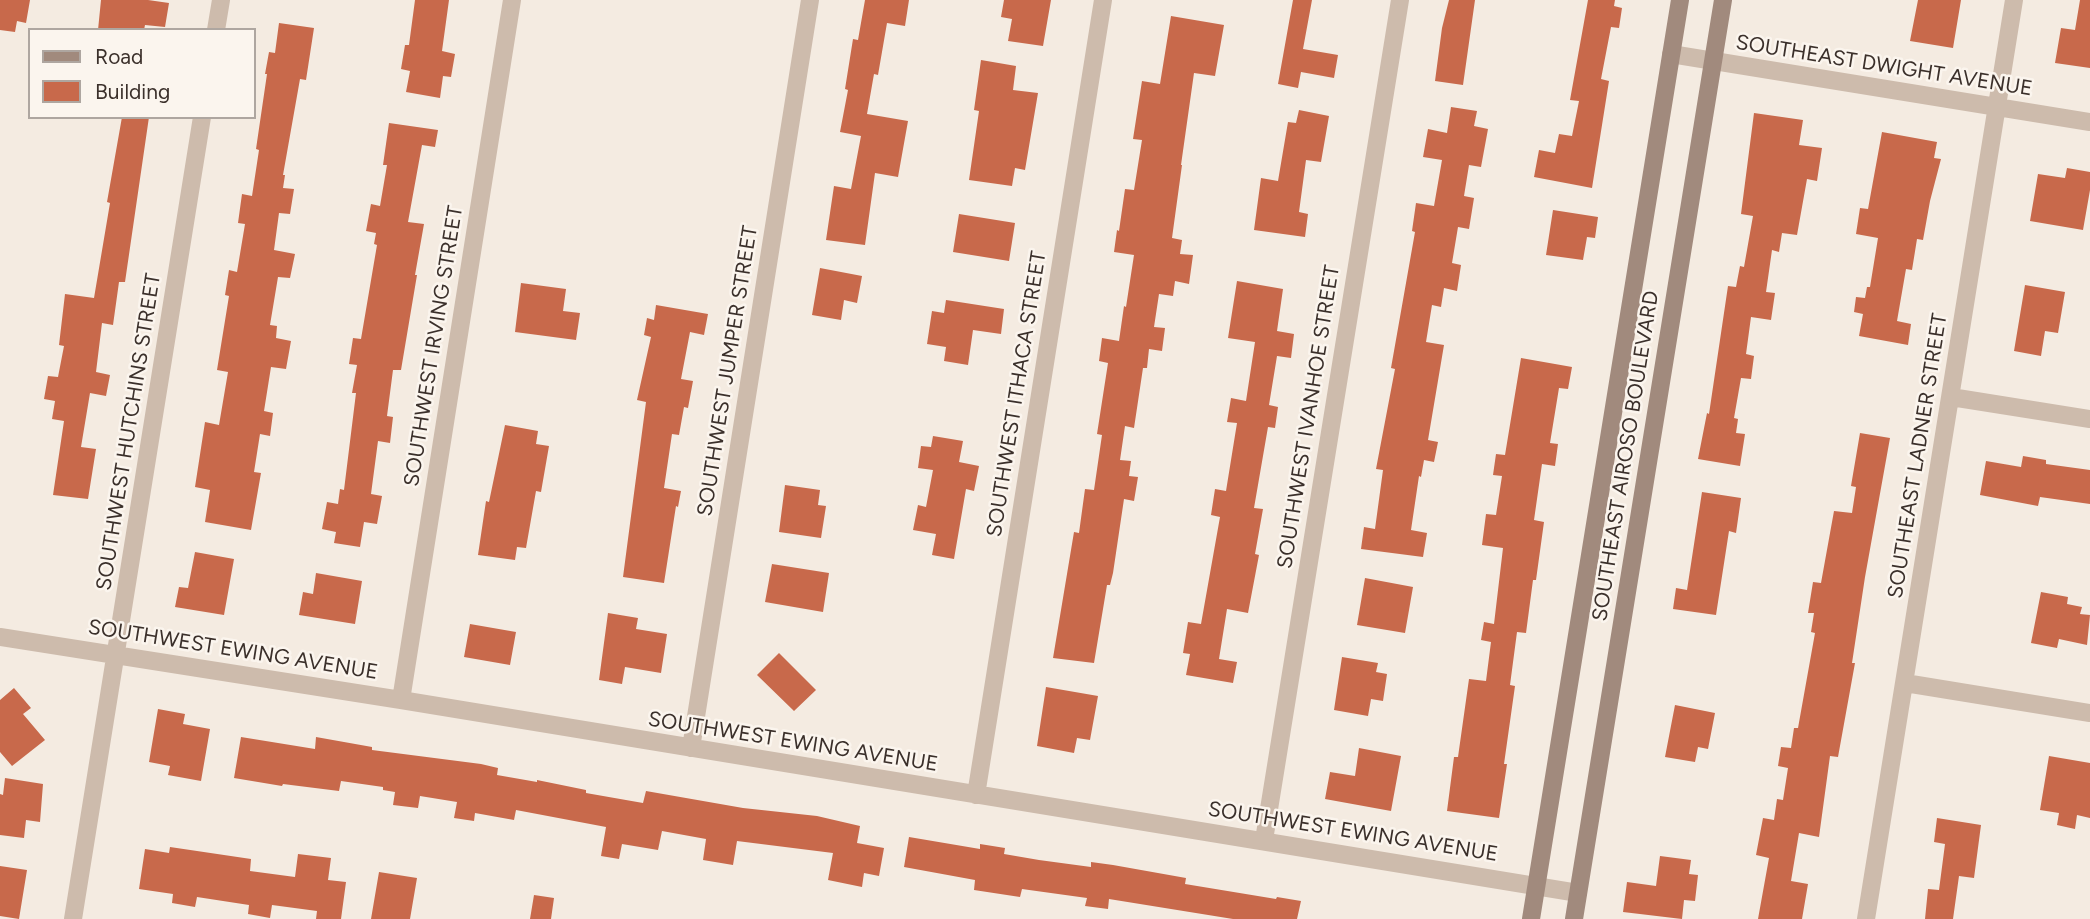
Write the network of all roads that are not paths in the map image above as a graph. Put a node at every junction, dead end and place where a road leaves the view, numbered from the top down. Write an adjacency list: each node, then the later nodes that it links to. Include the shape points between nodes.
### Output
1 (221, 0): 9 (street)
2 (512, 0): 20 (street, SOUTHWEST IRVING STREET)
3 (810, 0): 22 (street, SOUTHWEST JUMPER STREET)
4 (1103, 0): 23 (street, SOUTHWEST ITHACA STREET)
5 (1400, 0): 24 (street, SOUTHWEST IVANHOE STREET)
6 (1680, 0): 10 (main road, SOUTHEAST AIROSO BOULEVARD)
7 (1723, 0): 11 (main road, SOUTHEAST AIROSO BOULEVARD)
8 (2014, 0): 12 (street, SOUTHEAST LADNER STREET)
9 (216, 28)
10 (1671, 54): 11 (street, SOUTHEAST DWIGHT AVENUE); 25 (main road, SOUTHEAST AIROSO BOULEVARD)
11 (1713, 61): 12 (street, SOUTHEAST DWIGHT AVENUE); 26 (main road, SOUTHEAST AIROSO BOULEVARD)
12 (1997, 107): 14 (street, SOUTHEAST DWIGHT AVENUE); 15 (street, SOUTHEAST LADNER STREET)
13 (202, 119): 18 (street, SOUTHWEST HUTCHINS STREET)
14 (2090, 122)
15 (1951, 397): 16 (street); 19 (street, SOUTHEAST LADNER STREET)
16 (2090, 419)
17 (0, 637): 18 (street, SOUTHWEST EWING AVENUE)
18 (116, 655): 20 (street, SOUTHWEST EWING AVENUE); 27 (street, SOUTHWEST HUTCHINS STREET)
19 (1905, 683): 21 (street); 30 (street, SOUTHEAST LADNER STREET)
20 (401, 700): 22 (street, SOUTHWEST EWING AVENUE)
21 (2090, 713)
22 (691, 748): 23 (street, SOUTHWEST EWING AVENUE)
23 (976, 795): 24 (street, SOUTHWEST EWING AVENUE)
24 (1264, 840): 25 (street, SOUTHWEST EWING AVENUE)
25 (1537, 886): 26 (street, SOUTHWEST EWING AVENUE); 28 (main road, SOUTHEAST AIROSO BOULEVARD)
26 (1578, 893): 29 (main road, SOUTHEAST AIROSO BOULEVARD)
27 (73, 919)
28 (1531, 919)
29 (1574, 919)
30 (1866, 919)

